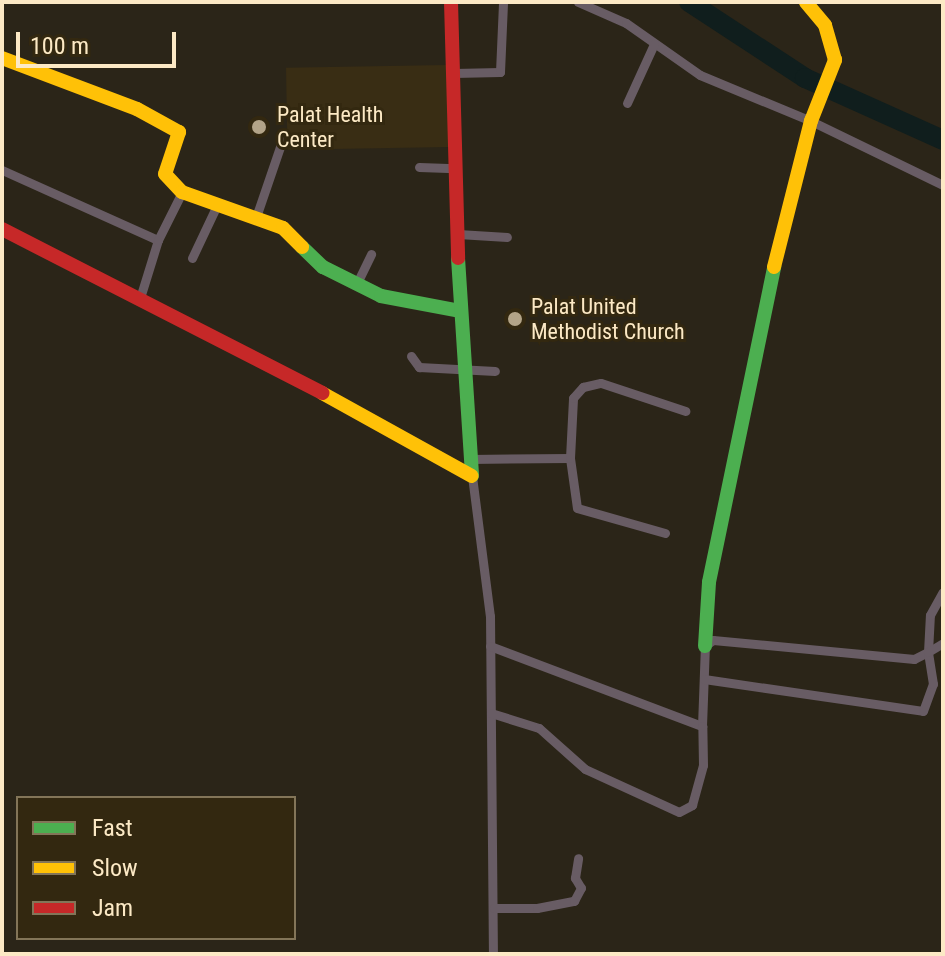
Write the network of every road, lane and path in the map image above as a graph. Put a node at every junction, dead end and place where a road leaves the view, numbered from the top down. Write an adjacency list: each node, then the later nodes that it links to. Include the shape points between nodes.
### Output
1 (451, 2): 7 (street)
2 (503, 2): 7 (street, via 500,72)
3 (578, 2): 5 (street, via 626,23)
4 (806, 2): 9 (street, via 825,25 835,60)
5 (654, 44): 8 (street); 9 (street, via 700,75)
6 (2, 58): 15 (street, via 137,109 179,132 165,174)
7 (454, 73): 12 (street)
8 (627, 103)
9 (811, 121): 14 (street); 38 (street, via 766,297 709,582)
10 (282, 141): 17 (street)
11 (419, 167): 12 (street)
12 (455, 168): 19 (street)
13 (2, 170): 21 (street)
14 (943, 185)
15 (182, 192): 16 (street); 21 (street)
16 (217, 205): 17 (street); 23 (street)
17 (256, 217): 24 (street, via 293,235 323,267)
18 (2, 229): 25 (street)
19 (458, 234): 20 (street); 26 (street)
20 (507, 237)
21 (158, 240): 25 (street)
22 (371, 254): 24 (street)
23 (192, 258)
24 (358, 281): 26 (street, via 381,296)
25 (140, 298): 33 (street)
26 (460, 311): 28 (street)
27 (411, 356): 28 (street, via 419,367)
28 (463, 370): 29 (street); 32 (street)
29 (495, 371)
30 (685, 411): 31 (street, via 601,383 583,387 573,398)
31 (570, 458): 32 (street); 34 (street, via 577,508)
32 (469, 459): 33 (street)
33 (472, 476): 37 (street)
34 (665, 533)
35 (943, 592): 39 (street, via 930,615)
36 (943, 643): 39 (street)
37 (490, 646): 41 (street); 42 (street)
38 (705, 646): 39 (street, via 719,638 914,659); 40 (street)
39 (928, 652): 40 (street, via 933,684 923,711)
40 (704, 679): 42 (street)
41 (491, 713): 42 (street, via 539,728 585,769 679,812 692,805 703,765); 44 (street)
42 (702, 726)
43 (578, 858): 44 (street, via 575,878 581,888 574,901)
44 (494, 908): 45 (street)
45 (493, 954)

